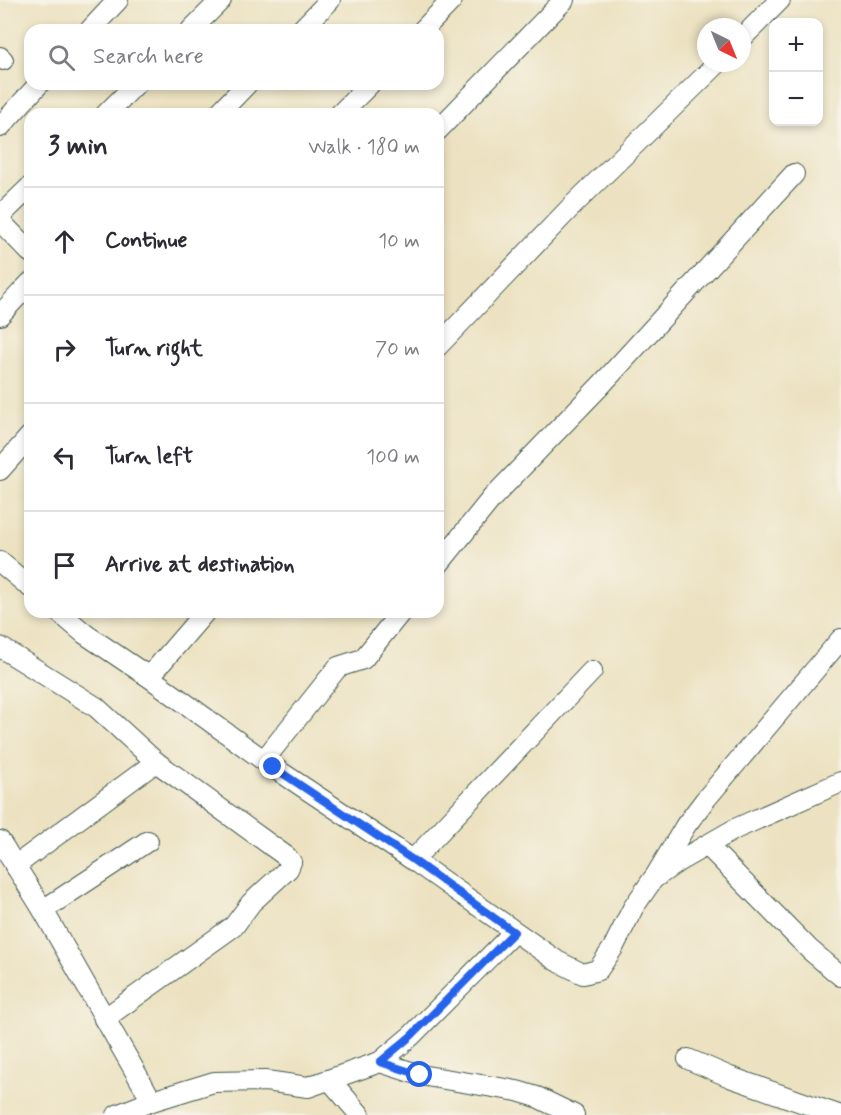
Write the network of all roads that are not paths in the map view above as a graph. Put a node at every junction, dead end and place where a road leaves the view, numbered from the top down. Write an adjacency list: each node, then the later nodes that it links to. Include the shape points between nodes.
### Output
1 (118, 0): 7 (street)
2 (221, 0): 8 (street)
3 (330, 0): 9 (street)
4 (452, 0): 10 (street)
5 (564, 0): 20 (street)
6 (780, 0): 11 (street)
7 (96, 24)
8 (197, 24)
9 (307, 24)
10 (429, 24)
11 (751, 29)
12 (709, 72): 29 (street, via 572,206)
13 (33, 90): 21 (street)
14 (130, 90): 17 (street)
15 (242, 90): 18 (street)
16 (364, 90): 19 (street)
17 (112, 108)
18 (224, 108)
19 (346, 108)
20 (444, 124)
21 (0, 126)
22 (794, 174): 32 (street, via 492,498)
23 (24, 193): 24 (street)
24 (0, 216)
25 (0, 220): 26 (street)
26 (24, 246)
27 (24, 289): 28 (street)
28 (0, 315)
29 (444, 340)
30 (24, 443): 31 (street)
31 (0, 470)
32 (444, 558)
33 (0, 562): 34 (street)
34 (24, 579)
35 (66, 618): 41 (street)
36 (200, 618): 41 (street)
37 (396, 618): 42 (street, via 363,659 338,668)
38 (841, 639): 50 (street, via 705,800)
39 (4, 657): 43 (street, via 96,707)
40 (592, 671): 48 (street)
41 (149, 677): 42 (street)
42 (264, 760): 48 (street)
43 (156, 762): 49 (street); 54 (street, via 287,857 291,864 251,903 234,926)
44 (841, 782): 47 (street)
45 (147, 841): 51 (street)
46 (0, 842): 49 (street)
47 (707, 845): 50 (street); 53 (street, via 810,950)
48 (413, 860): 52 (street)
49 (15, 866): 51 (street)
50 (653, 879): 52 (street, via 598,970 583,974)
51 (43, 910): 54 (street)
52 (514, 932): 56 (street)
53 (841, 976)
54 (104, 1019): 58 (street)
55 (688, 1059): 62 (street)
56 (380, 1062): 57 (street); 61 (street, via 420,1075 517,1090)
57 (330, 1080): 58 (street, via 308,1087 266,1081 214,1082); 60 (street)
58 (152, 1101): 59 (street)
59 (117, 1115)
60 (360, 1115)
61 (574, 1115)
62 (838, 1115)

